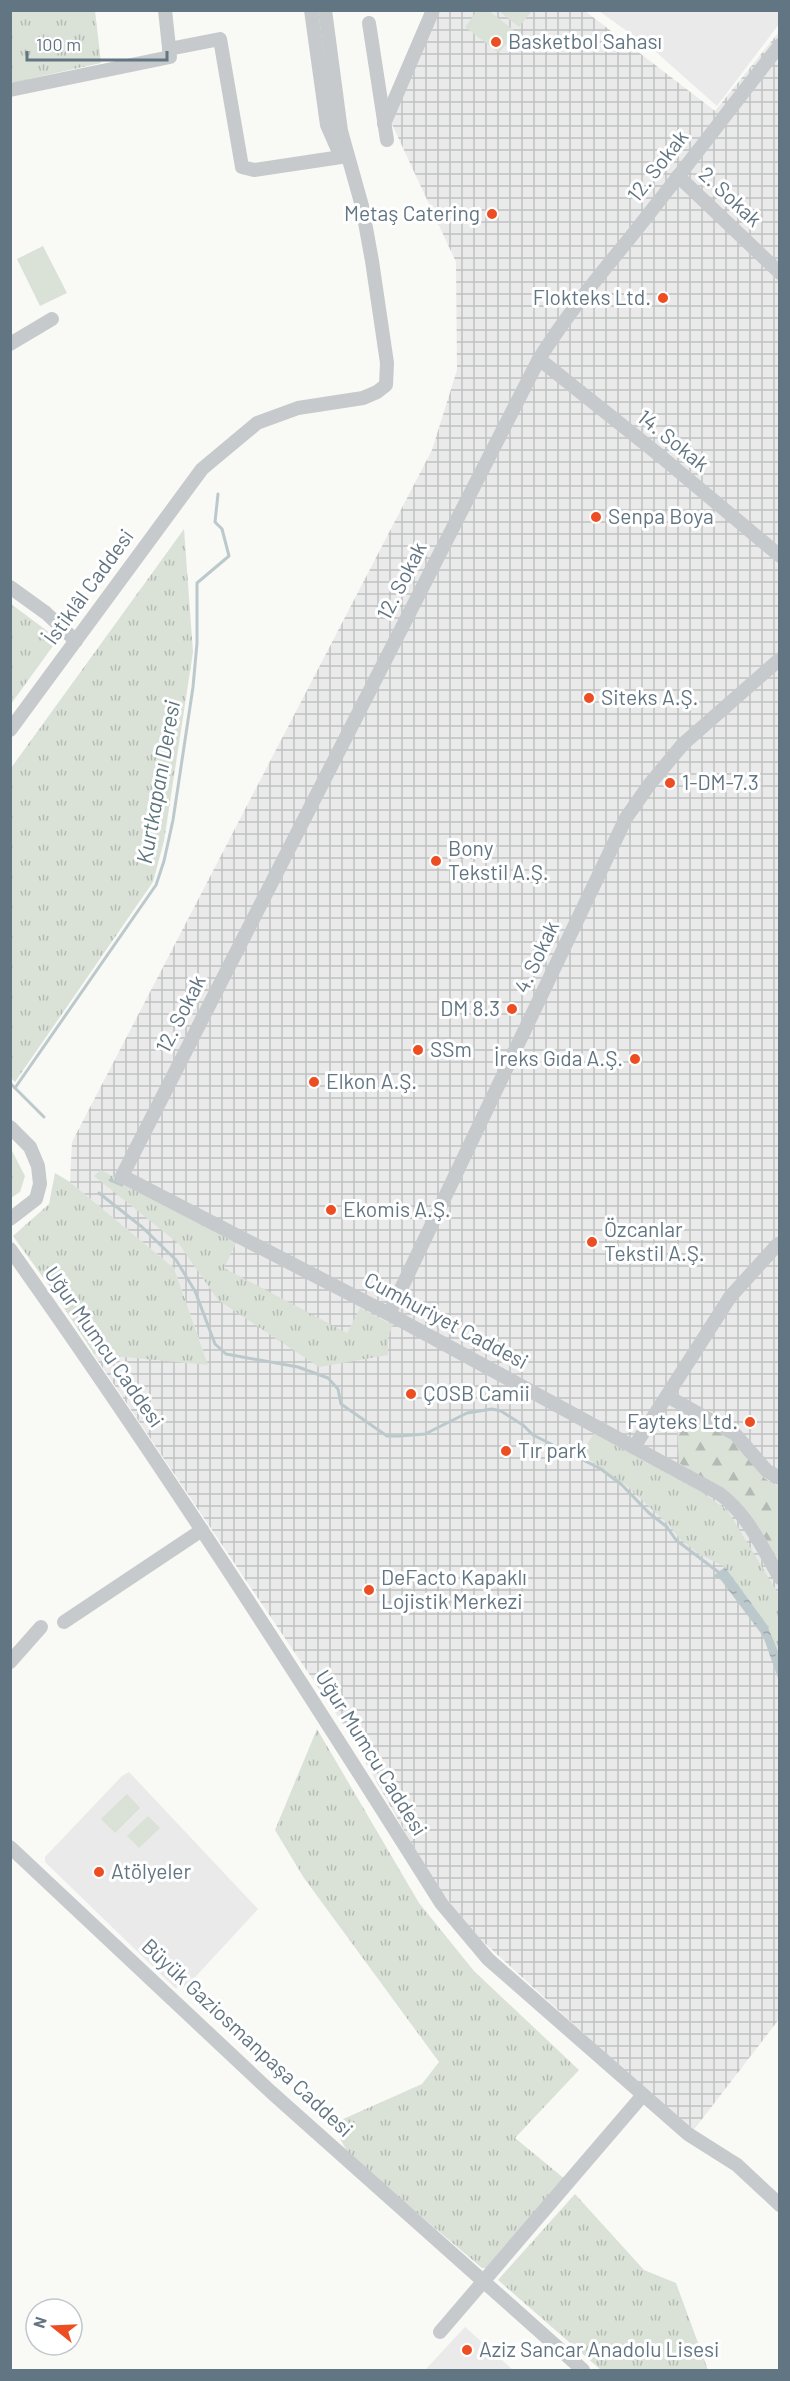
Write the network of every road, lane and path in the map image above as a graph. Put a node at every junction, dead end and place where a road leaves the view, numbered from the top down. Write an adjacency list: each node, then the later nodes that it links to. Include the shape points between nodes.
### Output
1 (165, 10): 7 (street)
2 (310, 10): 11 (street, via 327,125)
3 (325, 10): 13 (street, via 341,131)
4 (433, 10): 9 (street)
5 (369, 23): 9 (street)
6 (780, 45): 12 (street, 12. Sokak)
7 (170, 53): 8 (street); 11 (street, via 220,39 242,167 254,170)
8 (10, 90)
9 (384, 124): 10 (street)
10 (387, 140)
11 (341, 157): 13 (street)
12 (678, 176): 14 (street, 2. Sokak); 17 (street, 12. Sokak, via 592,283)
13 (362, 206): 20 (street, İstiklâl Caddesi, via 387,363 386,385 363,398 298,408 257,423 202,469)
14 (780, 273)
15 (52, 319): 16 (street)
16 (11, 343)
17 (539, 359): 18 (street, 14. Sokak); 24 (street, 12. Sokak)
18 (780, 556)
19 (10, 587): 20 (street)
20 (76, 641): 22 (street, İstiklâl Caddesi)
21 (780, 659): 28 (street, 4. Sokak, via 683,744 626,818)
22 (10, 730)
23 (10, 1127): 25 (street, via 30,1147 40,1184 36,1199)
24 (122, 1176): 28 (street, Cumhuriyet Caddesi)
25 (10, 1219)
26 (780, 1246): 29 (street, via 730,1297)
27 (10, 1249): 32 (street, Uğur Mumcu Caddesi)
28 (389, 1314): 30 (street, Cumhuriyet Caddesi)
29 (667, 1396): 30 (street); 31 (street, via 735,1434 767,1471)
30 (634, 1447): 33 (street, Cumhuriyet Caddesi, via 730,1502 747,1520)
31 (780, 1478)
32 (202, 1530): 34 (street); 38 (street, Uğur Mumcu Caddesi, via 441,1903 488,1959)
33 (780, 1578)
34 (64, 1622)
35 (41, 1627): 36 (street)
36 (10, 1662)
37 (10, 1847): 40 (street, Büyük Gaziosmanpaşa Caddesi, via 271,2092)
38 (643, 2094): 39 (street, Uğur Mumcu Caddesi, via 688,2134 737,2165); 40 (street)
39 (780, 2205)
40 (483, 2282): 41 (street); 42 (street, Büyük Gaziosmanpaşa Caddesi)
41 (440, 2332)
42 (583, 2370)

